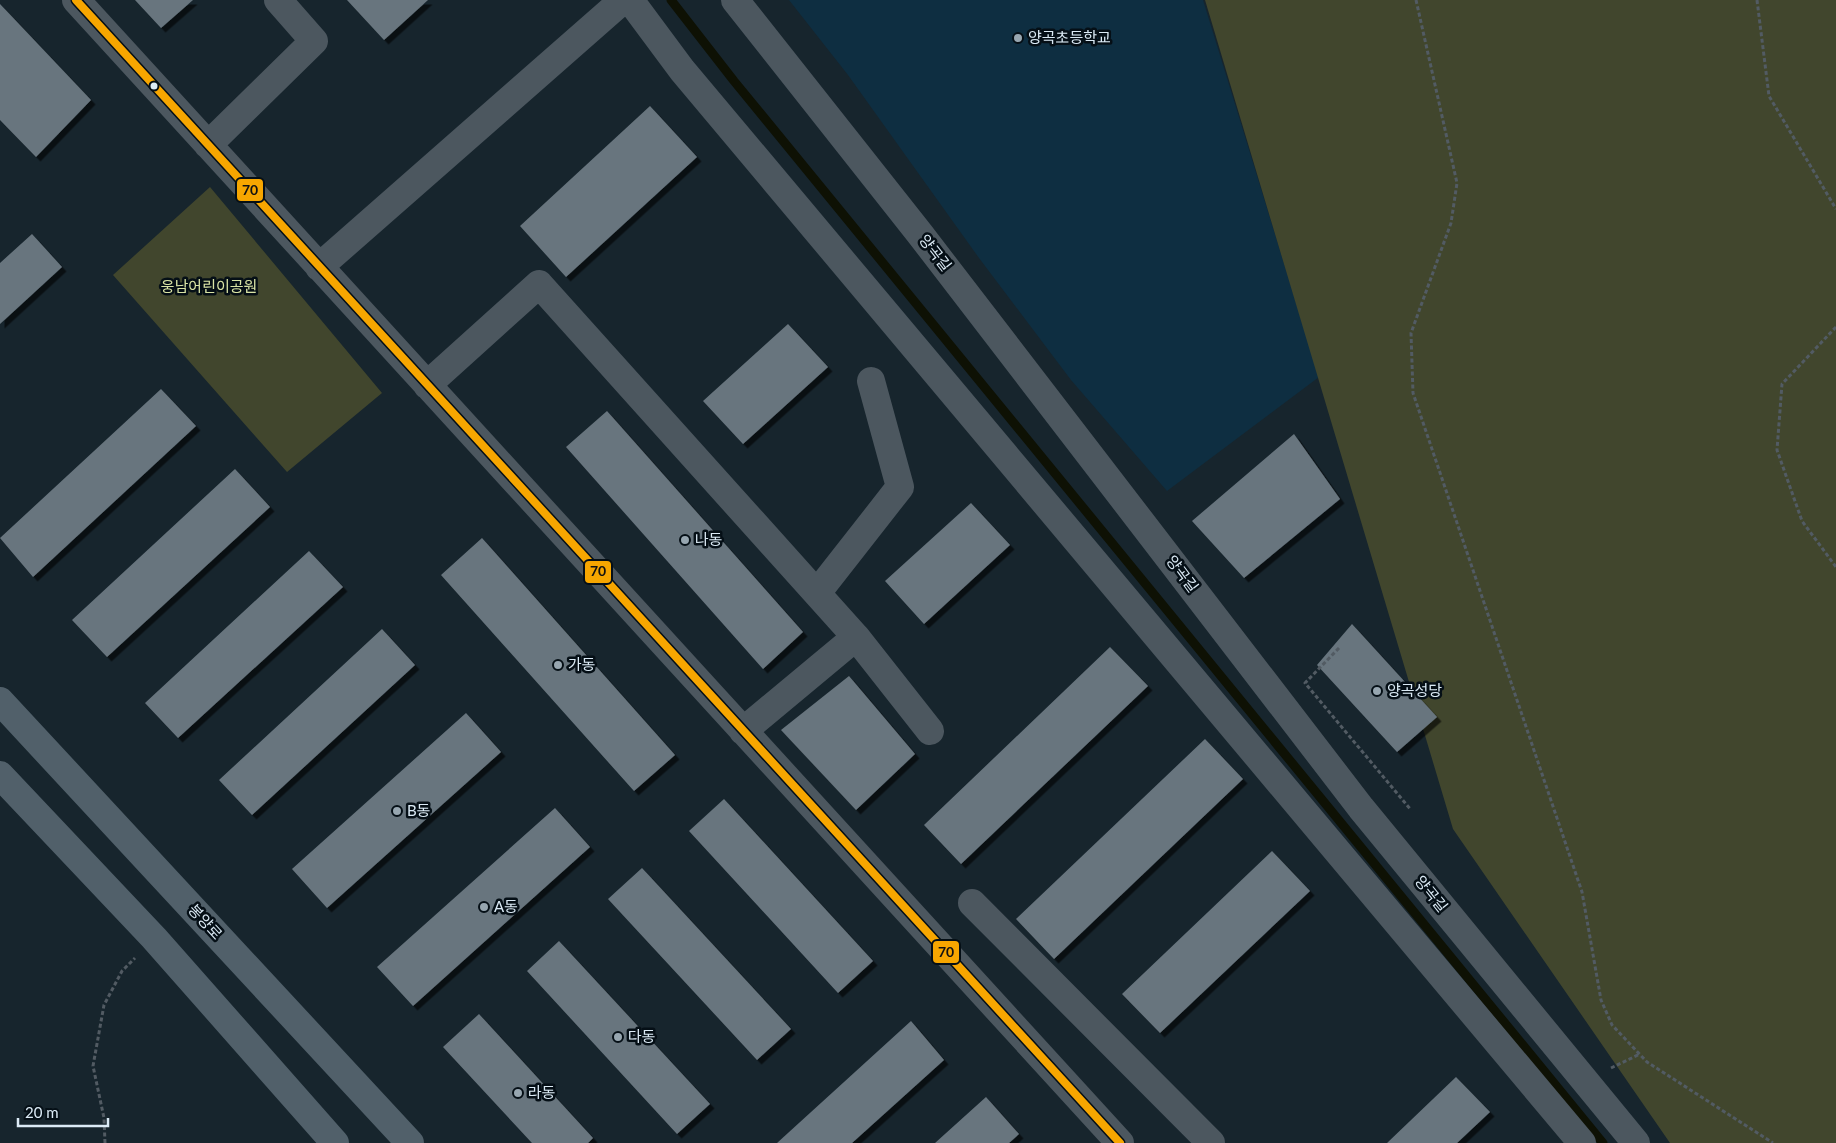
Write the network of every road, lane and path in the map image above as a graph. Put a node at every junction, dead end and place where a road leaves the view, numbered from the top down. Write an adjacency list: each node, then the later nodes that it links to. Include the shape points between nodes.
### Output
1 (76, 0): 8 (street)
2 (278, 0): 8 (street, via 314,41)
3 (623, 0): 10 (street)
4 (630, 0): 30 (street, via 682,70)
5 (735, 0): 31 (street, 양곡길, via 920,234 1361,808)
6 (1416, 0): 32 (path, via 1457,184 1451,223 1411,333 1413,393 1582,892 1601,1000 1612,1025 1648,1062)
7 (1757, 0): 9 (path, via 1769,96)
8 (208, 145): 10 (street)
9 (1836, 209)
10 (319, 267): 13 (street)
11 (1836, 327): 14 (path, via 1782,384 1777,450 1802,521)
12 (871, 381): 15 (street, via 900,488)
13 (427, 385): 15 (street, via 539,284); 19 (street)
14 (1836, 567)
15 (817, 593): 16 (street)
16 (856, 637): 19 (street); 20 (street)
17 (1339, 648): 22 (path, via 1305,683)
18 (0, 701): 27 (main road, 봉양로)
19 (743, 731): 28 (street)
20 (930, 731)
21 (0, 774): 24 (main road)
22 (1411, 810)
23 (972, 903): 29 (street)
24 (154, 938): 25 (path, via 122,971 104,1006 92,1066 104,1118); 26 (main road)
25 (105, 1143)
26 (335, 1143)
27 (410, 1143)
28 (1120, 1143)
29 (1211, 1143)
30 (1582, 1143)
31 (1636, 1143)
32 (1773, 1143)

